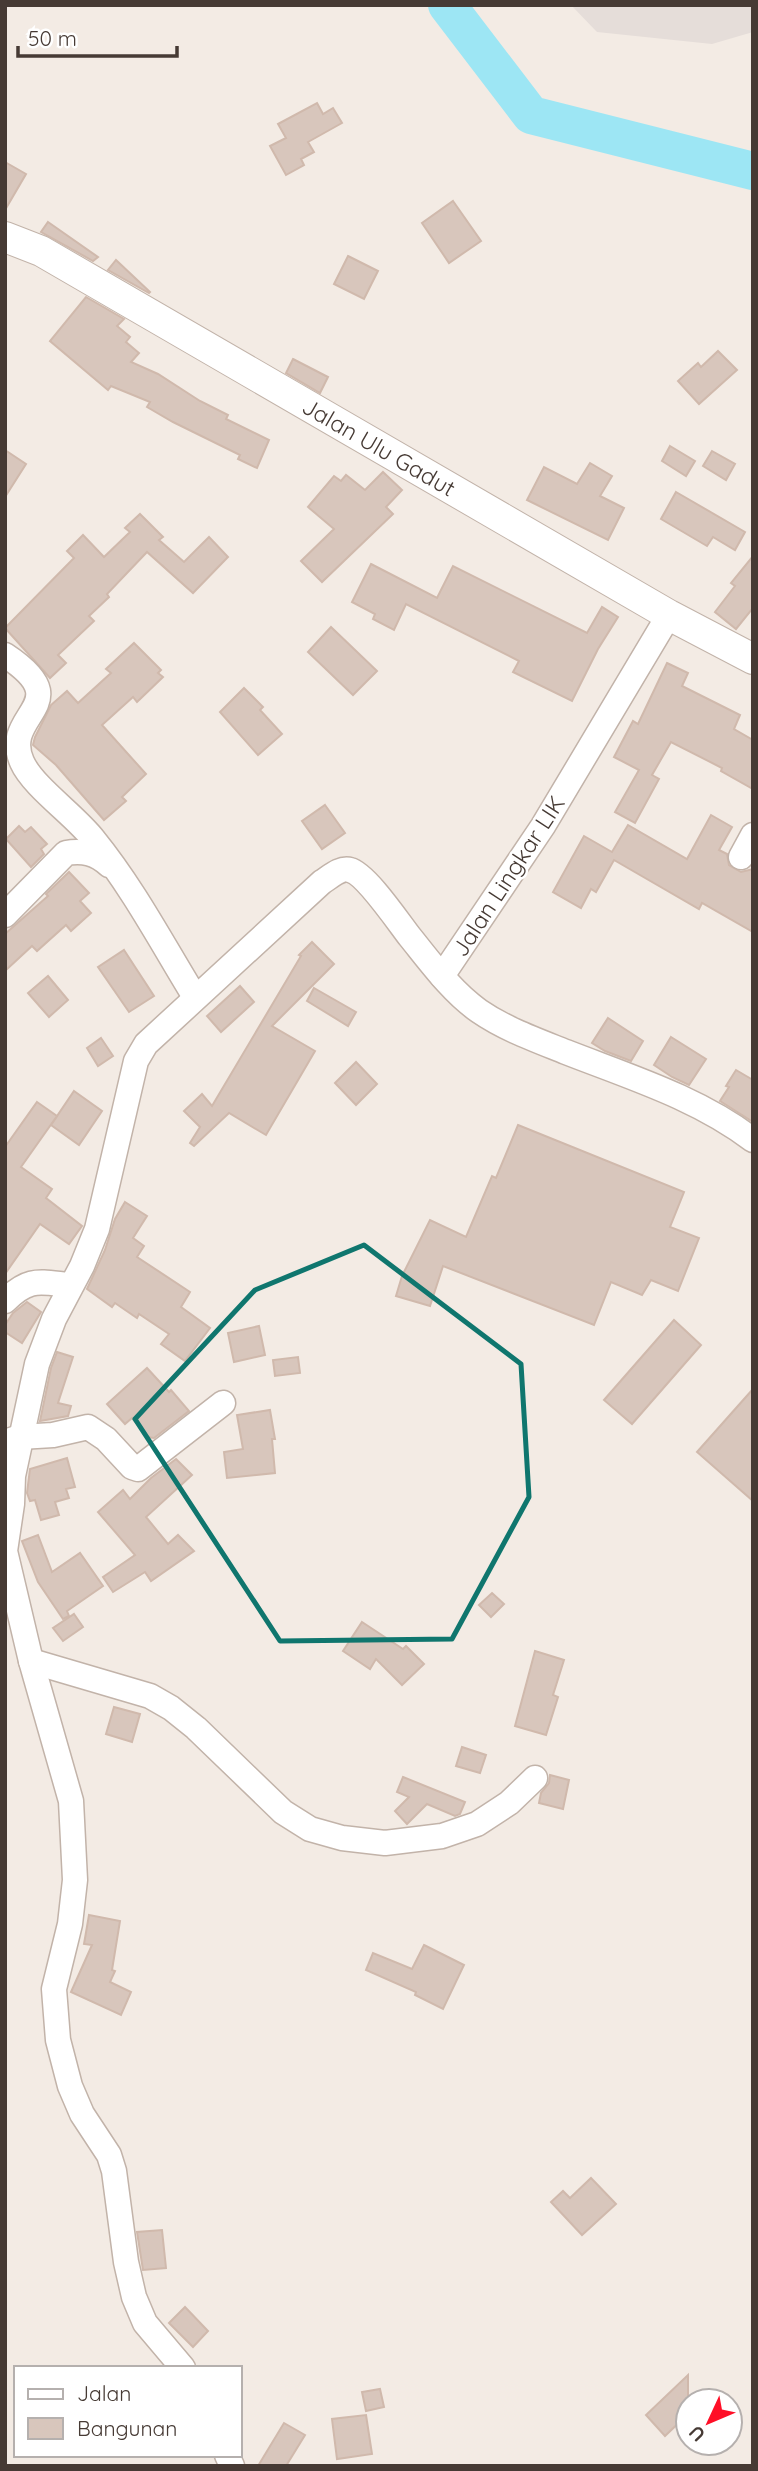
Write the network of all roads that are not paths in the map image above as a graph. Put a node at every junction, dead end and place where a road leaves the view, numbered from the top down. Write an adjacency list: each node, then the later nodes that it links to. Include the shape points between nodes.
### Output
1 (5, 237): 2 (street, Jalan Ulu Gadut, via 41,251)
2 (669, 615): 4 (street, Jalan Ulu Gadut); 9 (street, Jalan Lingkar LIK, via 543,826)
3 (5, 655): 7 (street, via 24,667 39,690 37,703 20,730 21,761 93,838)
4 (753, 659)
5 (753, 835): 6 (street)
6 (741, 857)
7 (118, 873): 8 (street, via 92,854 66,853); 10 (street)
8 (5, 915)
9 (442, 976): 10 (street, via 376,893 348,869 322,883); 11 (street, Jalan Lingkar LIK, via 479,1010 519,1033 699,1105)
10 (195, 997): 12 (street, via 146,1044 136,1061 96,1229)
11 (753, 1140)
12 (71, 1285): 13 (street, via 36,1282 20,1286); 15 (street, via 37,1364)
13 (5, 1301)
14 (223, 1403): 15 (street, via 138,1469 88,1427)
15 (13, 1439): 16 (street, via 12,1504 5,1551)
16 (31, 1661): 17 (street, via 150,1696 172,1708 283,1812 310,1829 342,1838 385,1843 442,1836 477,1824); 18 (street, via 66,1779 74,1836 70,1924 54,1989 58,2040 70,2086 114,2171 134,2297 145,2323)
17 (535, 1778)
18 (181, 2366)

